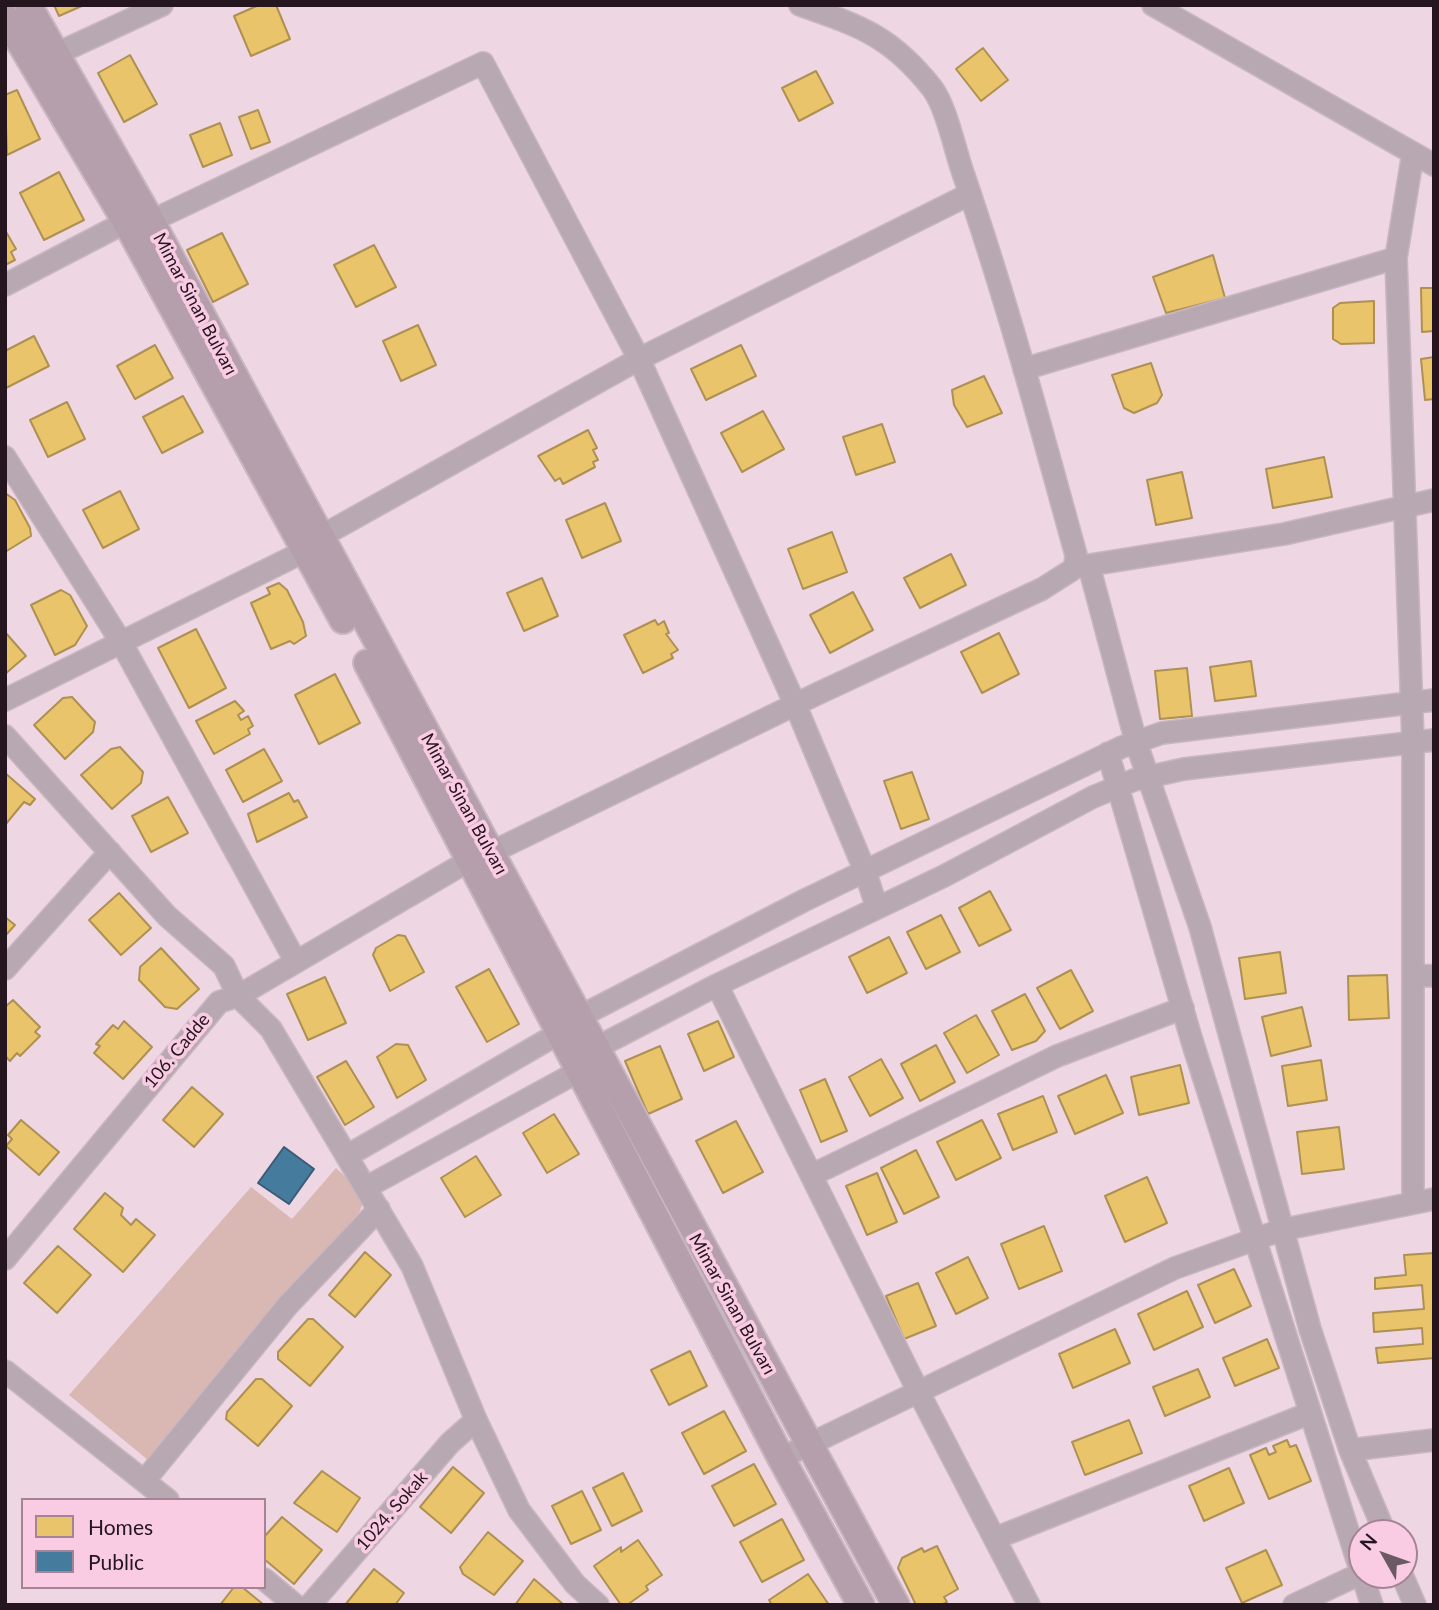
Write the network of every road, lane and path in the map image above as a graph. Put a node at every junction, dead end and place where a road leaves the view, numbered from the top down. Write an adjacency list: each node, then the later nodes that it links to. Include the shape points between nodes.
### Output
1 (28, 5): 6 (main road, Mimar Sinan Bulvarı)
2 (162, 5): 6 (street)
3 (800, 5): 9 (street, via 859,25 914,67 934,92)
4 (1153, 5): 7 (street)
5 (5, 17): 10 (main road, Mimar Sinan Bulvarı)
6 (56, 54): 10 (main road, Mimar Sinan Bulvarı)
7 (1413, 153): 8 (street); 11 (street)
8 (1434, 165)
9 (970, 194): 13 (street); 14 (street)
10 (139, 222): 12 (street); 13 (street, via 483,63); 18 (main road, Mimar Sinan Bulvarı)
11 (1396, 258): 14 (street); 17 (street)
12 (5, 285)
13 (639, 359): 18 (street); 24 (street)
14 (1024, 369): 19 (street)
15 (5, 457): 20 (street)
16 (1434, 500): 17 (street)
17 (1403, 507): 19 (street, via 1284,534); 23 (street)
18 (312, 544): 20 (street); 32 (main road, Mimar Sinan Bulvarı)
19 (1082, 567): 24 (street, 106. Cadde, via 1042,590); 27 (street)
20 (121, 642): 21 (street); 35 (street)
21 (5, 700)
22 (1434, 700): 23 (street)
23 (1411, 702): 26 (street); 27 (street, via 1162,733)
24 (795, 704): 32 (street, 106. Cadde); 33 (street)
25 (5, 736): 31 (street)
26 (1423, 741): 29 (street); 37 (street)
27 (1136, 742): 28 (street); 29 (street)
28 (1108, 753): 30 (street); 33 (street)
29 (1149, 777): 30 (street); 49 (street, via 1200,927)
30 (1118, 787): 34 (street); 40 (street)
31 (110, 852): 36 (street); 39 (street, via 167,916 224,966)
32 (480, 856): 35 (street, 106. Cadde); 41 (main road, Mimar Sinan Bulvarı)
33 (865, 871): 34 (street); 41 (street)
34 (877, 908): 38 (street)
35 (296, 962): 39 (street, 106. Cadde)
36 (5, 969)
37 (1423, 976): 47 (street)
38 (717, 985): 42 (street); 45 (street)
39 (238, 996): 44 (street, via 271,1029); 51 (street, 106. Cadde, via 219,1002)
40 (1183, 1009): 45 (street, via 1058,1056); 50 (street)
41 (570, 1025): 42 (main road, Mimar Sinan Bulvarı); 43 (main road, Mimar Sinan Bulvarı); 44 (street)
42 (596, 1048): 57 (main road, Mimar Sinan Bulvarı)
43 (581, 1070): 46 (street); 59 (main road, Mimar Sinan Bulvarı)
44 (347, 1156): 46 (street)
45 (812, 1175): 53 (street)
46 (367, 1187): 48 (street)
47 (1423, 1200): 49 (street)
48 (379, 1209): 55 (street, via 412,1266); 60 (street, via 288,1305)
49 (1281, 1230): 50 (street); 58 (street)
50 (1255, 1239): 53 (street, via 1175,1268); 54 (street)
51 (5, 1259)
52 (5, 1371): 60 (street)
53 (918, 1391): 57 (street); 64 (street)
54 (1310, 1413): 63 (street); 64 (street)
55 (476, 1420): 68 (street, 1024. Sokak, via 450,1443); 69 (street, via 519,1510 575,1584)
56 (1434, 1440): 58 (street)
57 (808, 1444): 59 (street); 71 (main road, Mimar Sinan Bulvarı)
58 (1350, 1450): 62 (street)
59 (781, 1458): 70 (main road, Mimar Sinan Bulvarı)
60 (145, 1480): 61 (street)
61 (166, 1498)
62 (1379, 1519)
63 (1348, 1531)
64 (996, 1538): 72 (street)
65 (1348, 1580): 73 (street)
66 (266, 1582): 67 (street)
67 (295, 1605)
68 (310, 1605)
69 (598, 1605)
70 (861, 1605)
71 (895, 1605)
72 (1029, 1605)
73 (1294, 1605)

